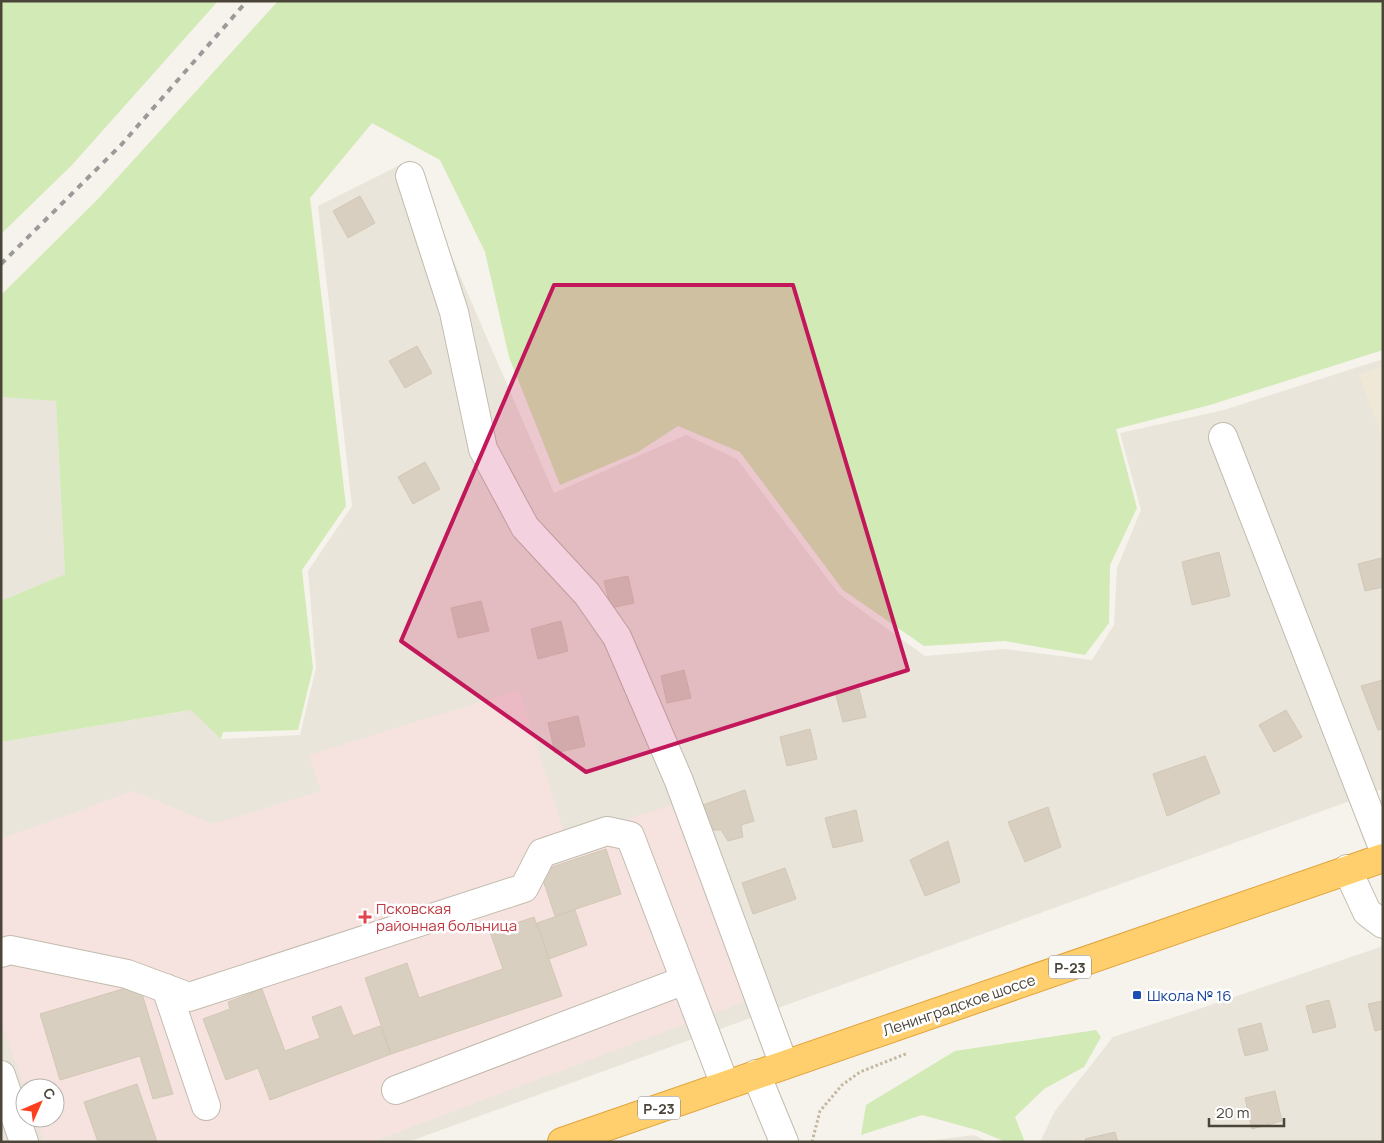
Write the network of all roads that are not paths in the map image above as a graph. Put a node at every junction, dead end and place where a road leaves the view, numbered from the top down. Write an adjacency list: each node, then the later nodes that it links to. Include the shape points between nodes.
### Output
1 (410, 176): 10 (street, via 454,312 483,449 526,527 587,594 617,637 679,781)
2 (1223, 437): 3 (street)
3 (1383, 848)
4 (1383, 858): 5 (highway, Ленинградское шоссе / Р-23)
5 (1347, 870): 6 (street, via 1367,912); 10 (highway, Ленинградское шоссе / Р-23)
6 (1383, 924)
7 (1, 953): 9 (street, via 10,950 127,974)
8 (685, 980): 9 (street, via 630,836 606,831 542,853 524,888 189,997); 13 (street); 14 (street)
9 (166, 988): 15 (street)
10 (784, 1064): 11 (highway, Ленинградское шоссе / Р-23)
11 (756, 1074): 13 (highway, Ленинградское шоссе / Р-23); 18 (street)
12 (1, 1075): 16 (street)
13 (725, 1085): 17 (highway, Ленинградское шоссе / Р-23)
14 (396, 1090)
15 (206, 1106)
16 (24, 1142)
17 (562, 1142)
18 (784, 1142)

